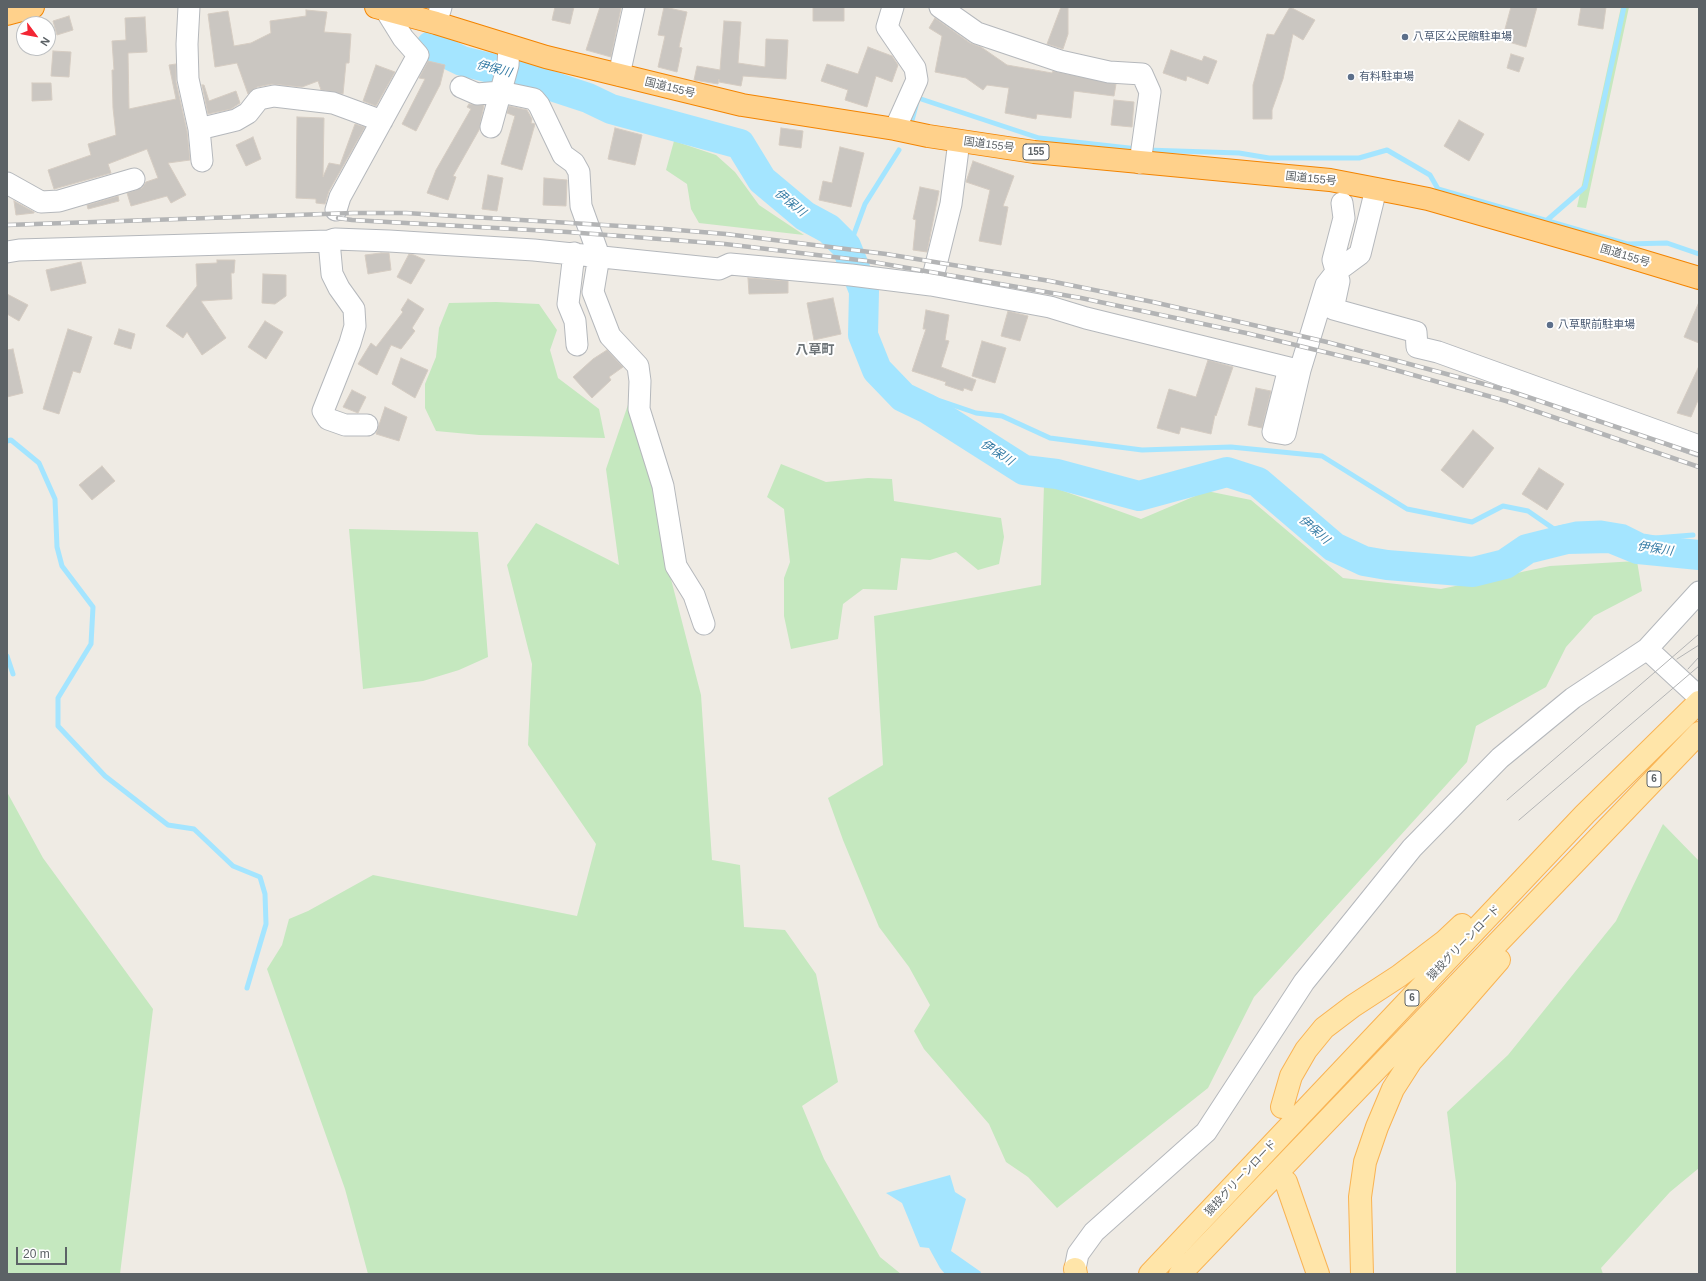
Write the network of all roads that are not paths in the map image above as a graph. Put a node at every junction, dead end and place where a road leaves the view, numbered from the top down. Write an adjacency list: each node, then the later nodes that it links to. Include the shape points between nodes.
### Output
1 (33, 7): 7 (highway)
2 (189, 7): 14 (street, via 188,79)
3 (634, 7): 10 (street)
4 (893, 7): 15 (street, via 887,27 916,68 917,80)
5 (940, 7): 17 (street, via 977,33 1060,61 1109,72 1142,74 1150,92)
6 (380, 8): 8 (highway, 国道155号 / 155); 12 (street, via 418,54)
7 (7, 14)
8 (439, 15): 9 (highway, 国道155号 / 155)
9 (505, 71): 10 (highway, 国道155号 / 155, via 546,57); 11 (street, via 477,94); 13 (street); 27 (street, via 539,105 563,155 574,163 579,172 581,206)
10 (619, 75): 15 (highway, 国道155号 / 155, via 742,105)
11 (461, 87)
12 (382, 121): 14 (street, via 333,103 274,96 259,99 248,113 236,120); 23 (street, via 340,196)
13 (491, 127)
14 (199, 129): 18 (street)
15 (895, 129): 16 (highway, 国道155号 / 155)
16 (959, 141): 17 (highway, 国道155号 / 155, via 1034,152); 30 (street, via 952,204)
17 (1142, 152): 21 (highway, 国道155号 / 155)
18 (202, 161)
19 (134, 179): 20 (street, via 59,201 41,202)
20 (7, 183)
21 (1376, 189): 28 (street, via 1360,254); 29 (highway, 国道155号 / 155, via 1428,199)
22 (1342, 203): 28 (street, via 1344,218 1333,260)
23 (336, 210)
24 (328, 241): 25 (street); 26 (street, via 389,241); 32 (street, via 332,274 354,309 355,326 323,411 328,418 345,425)
25 (7, 252)
26 (574, 253): 27 (street); 31 (street, via 568,304 575,321)
27 (599, 256): 30 (street, via 719,269 730,264); 35 (street, via 593,292 610,336 638,366 639,409 663,486 676,566 694,595)
28 (1337, 271): 30 (street, via 1326,285 1316,313 1285,434 1274,432 1289,368 1050,308); 33 (street, via 1339,280 1333,309 1416,332 1417,346)
29 (1699, 278)
30 (931, 285)
31 (577, 345)
32 (367, 425)
33 (1699, 446)
34 (1699, 592): 36 (street)
35 (704, 624)
36 (1647, 649): 37 (street); 44 (street, via 1572,698 1500,758 1412,848 1304,982 1206,1132 1094,1232 1078,1254)
37 (1699, 697)
38 (1699, 702): 41 (main road, 猿投グリーンロード / 6, via 1585,814)
39 (1694, 737): 40 (main road, 猿投グリーンロード / 6)
40 (1619, 816): 46 (main road, 猿投グリーンロード / 6); 48 (main road, via 1498,962 1411,1060 1393,1090 1366,1162 1360,1197)
41 (1506, 899): 42 (main road, via 1466,922 1399,976 1324,1028 1306,1050 1291,1076); 45 (main road, 猿投グリーンロード / 6)
42 (1282, 1107)
43 (1286, 1182): 47 (main road)
44 (1076, 1272)
45 (1150, 1274)
46 (1180, 1274)
47 (1318, 1274)
48 (1362, 1274)

